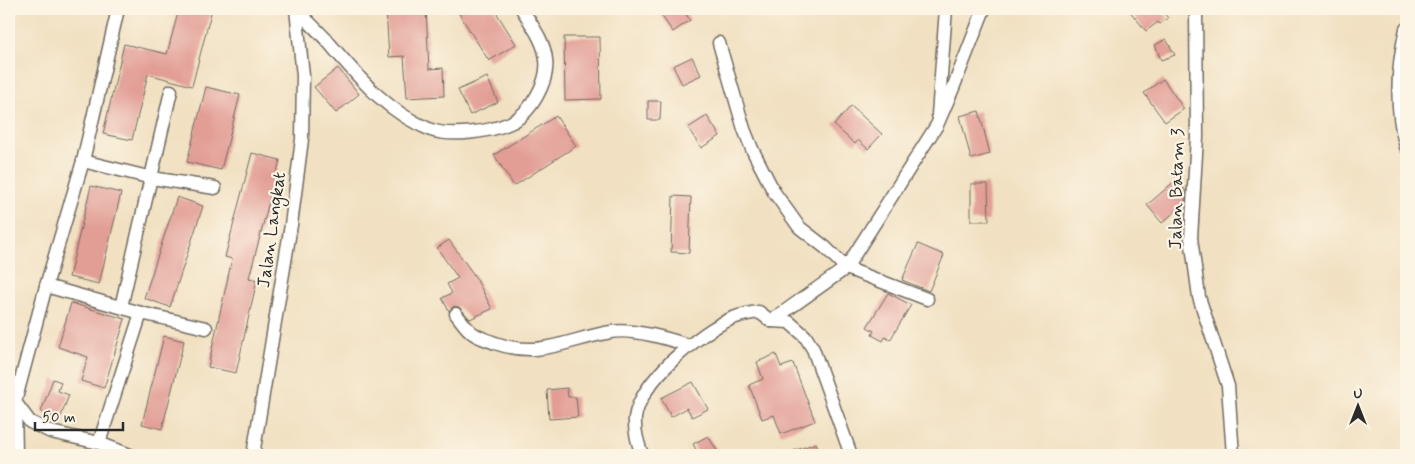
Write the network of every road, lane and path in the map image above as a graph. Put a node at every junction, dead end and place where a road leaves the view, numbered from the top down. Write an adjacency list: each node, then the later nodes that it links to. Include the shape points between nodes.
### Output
1 (118, 9): 12 (street)
2 (296, 9): 3 (street, via 358,78 395,111 432,130 453,134 477,132 510,123 530,106 546,74 547,61); 28 (street, Jalan Langkat, via 303,76 302,139)
3 (522, 9)
4 (946, 9): 10 (street)
5 (984, 9): 10 (street)
6 (1196, 9): 31 (street, Jalan Batam 3, via 1197,137 1191,238 1199,297 1228,386)
7 (1406, 29): 11 (street, via 1398,89)
8 (719, 43): 15 (street, via 744,129 774,192 799,227)
9 (171, 91): 13 (street)
10 (937, 124): 15 (street)
11 (1406, 147)
12 (83, 161): 13 (street); 16 (street)
13 (152, 178): 14 (street); 18 (street)
14 (215, 188)
15 (846, 268): 17 (street); 21 (street)
16 (46, 286): 18 (street); 24 (street)
17 (927, 299)
18 (121, 307): 19 (street)
19 (141, 313): 22 (street); 25 (street)
20 (456, 314): 23 (street, via 473,334 522,349 548,348 612,331 654,336)
21 (771, 321): 23 (street, via 759,312 746,314 731,319); 30 (street, via 789,322 813,349)
22 (206, 328)
23 (690, 346): 29 (street, via 651,383 635,416 635,432)
24 (15, 402): 25 (street, via 30,422 51,432); 26 (street)
25 (99, 443): 27 (street)
26 (16, 455)
27 (130, 455)
28 (253, 455)
29 (642, 455)
30 (850, 455)
31 (1233, 455)

